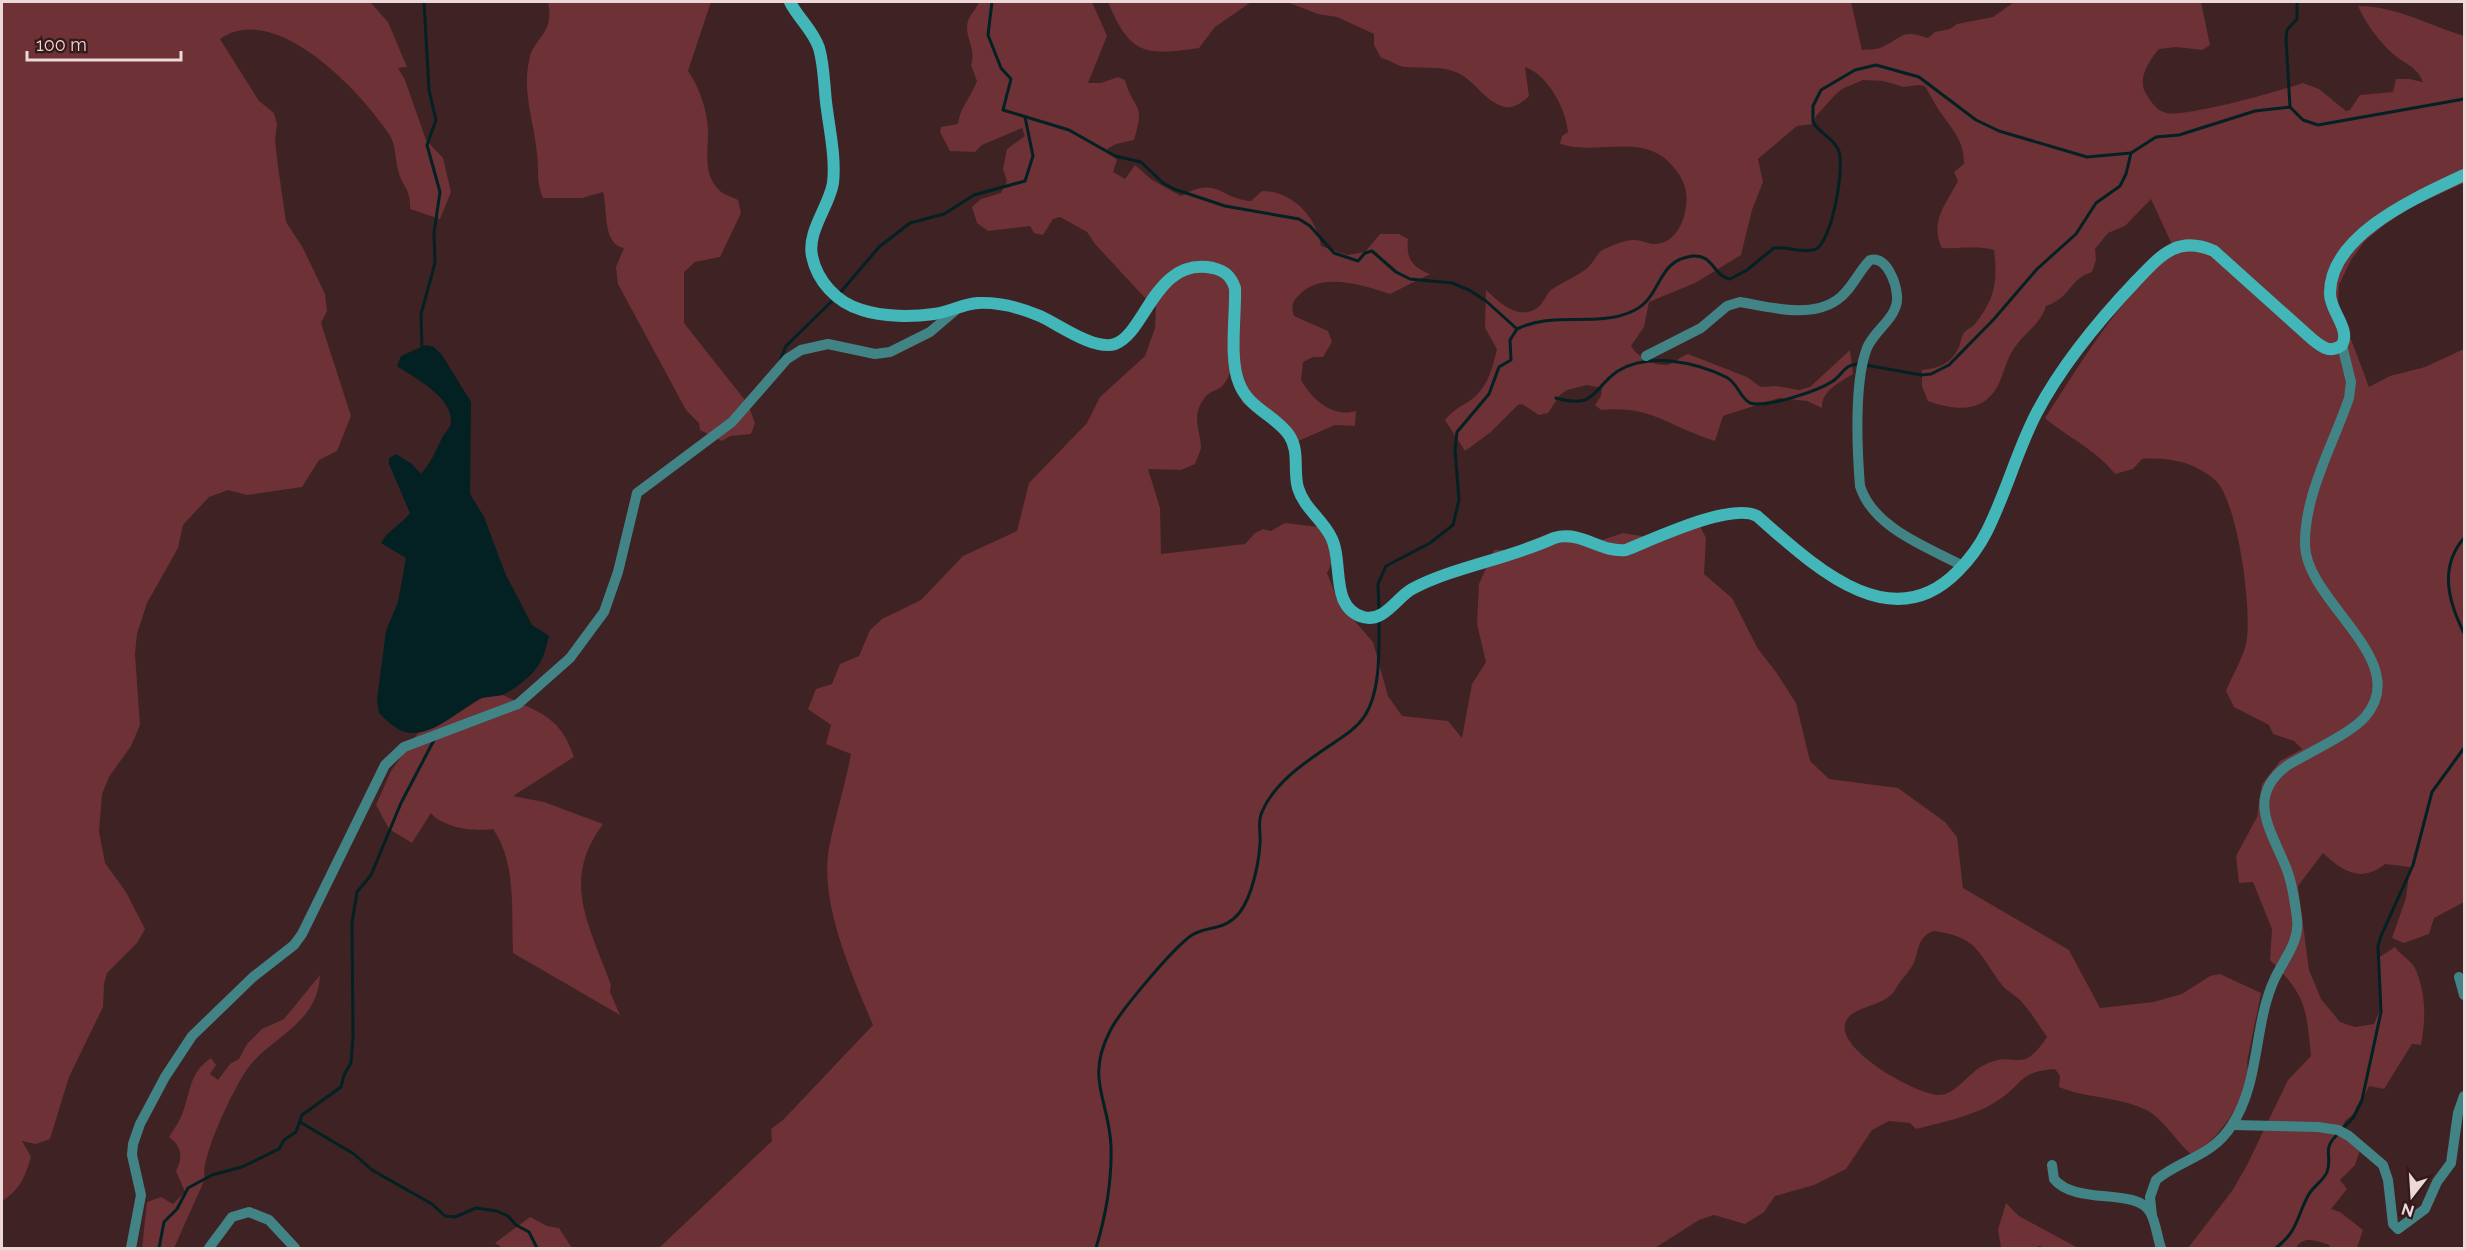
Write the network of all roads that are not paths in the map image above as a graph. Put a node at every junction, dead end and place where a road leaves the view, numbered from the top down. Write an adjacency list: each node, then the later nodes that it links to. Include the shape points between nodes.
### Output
1 (790, 2): 3 (street, via 819,47 831,146 832,184 811,250 822,281 846,304 863,310 909,315)
2 (2464, 175): 4 (street, via 2386,215 2352,244 2341,260 2330,290 2331,303 2345,335)
3 (959, 308): 6 (street, via 989,303 1020,309 1084,339 1111,345 1122,339 1172,278 1210,267 1229,276 1235,288 1238,383 1244,394 1290,437 1298,487 1333,540 1343,598 1351,611 1362,617 1380,616 1407,592 1421,586 1566,535 1626,550 1714,517 1747,512 1757,516 1820,570 1858,590 1887,599 1925,596 1947,583); 13 (street, via 930,332 890,352 875,354 828,344 801,350 787,359 732,422 636,493 612,593 604,612 570,658 518,704 404,747 385,765 302,934 192,1036 140,1124 132,1155 141,1195)
4 (2342, 345): 6 (street, via 2324,349 2214,251 2200,244 2187,244 2162,255 2106,312 2043,402 1988,530); 10 (street, via 2351,382 2349,398 2313,498 2305,547 2322,588 2375,666 2378,686 2374,705 2363,719 2276,774 2265,795 2266,820 2291,882 2297,930 2267,999 2251,1081)
5 (1646, 356): 6 (street, via 1701,328 1740,302 1784,309 1825,306 1838,300 1870,260 1881,262 1890,274 1897,302 1892,315 1868,345 1861,371 1860,486 1864,499 1881,518)
6 (1963, 566)
7 (2458, 977): 8 (street)
8 (2464, 995)
9 (2464, 1096): 10 (street, via 2451,1163 2425,1209 2398,1229 2394,1226 2383,1165 2349,1136 2318,1126)
10 (2233, 1125): 12 (street, via 2213,1148 2156,1180 2150,1197)
11 (2052, 1165): 12 (street, via 2054,1179 2069,1190 2139,1203)
12 (2152, 1216): 16 (street)
13 (131, 1248)
14 (209, 1248): 15 (street, via 232,1217 249,1212 269,1220)
15 (295, 1248)
16 (2161, 1248)

